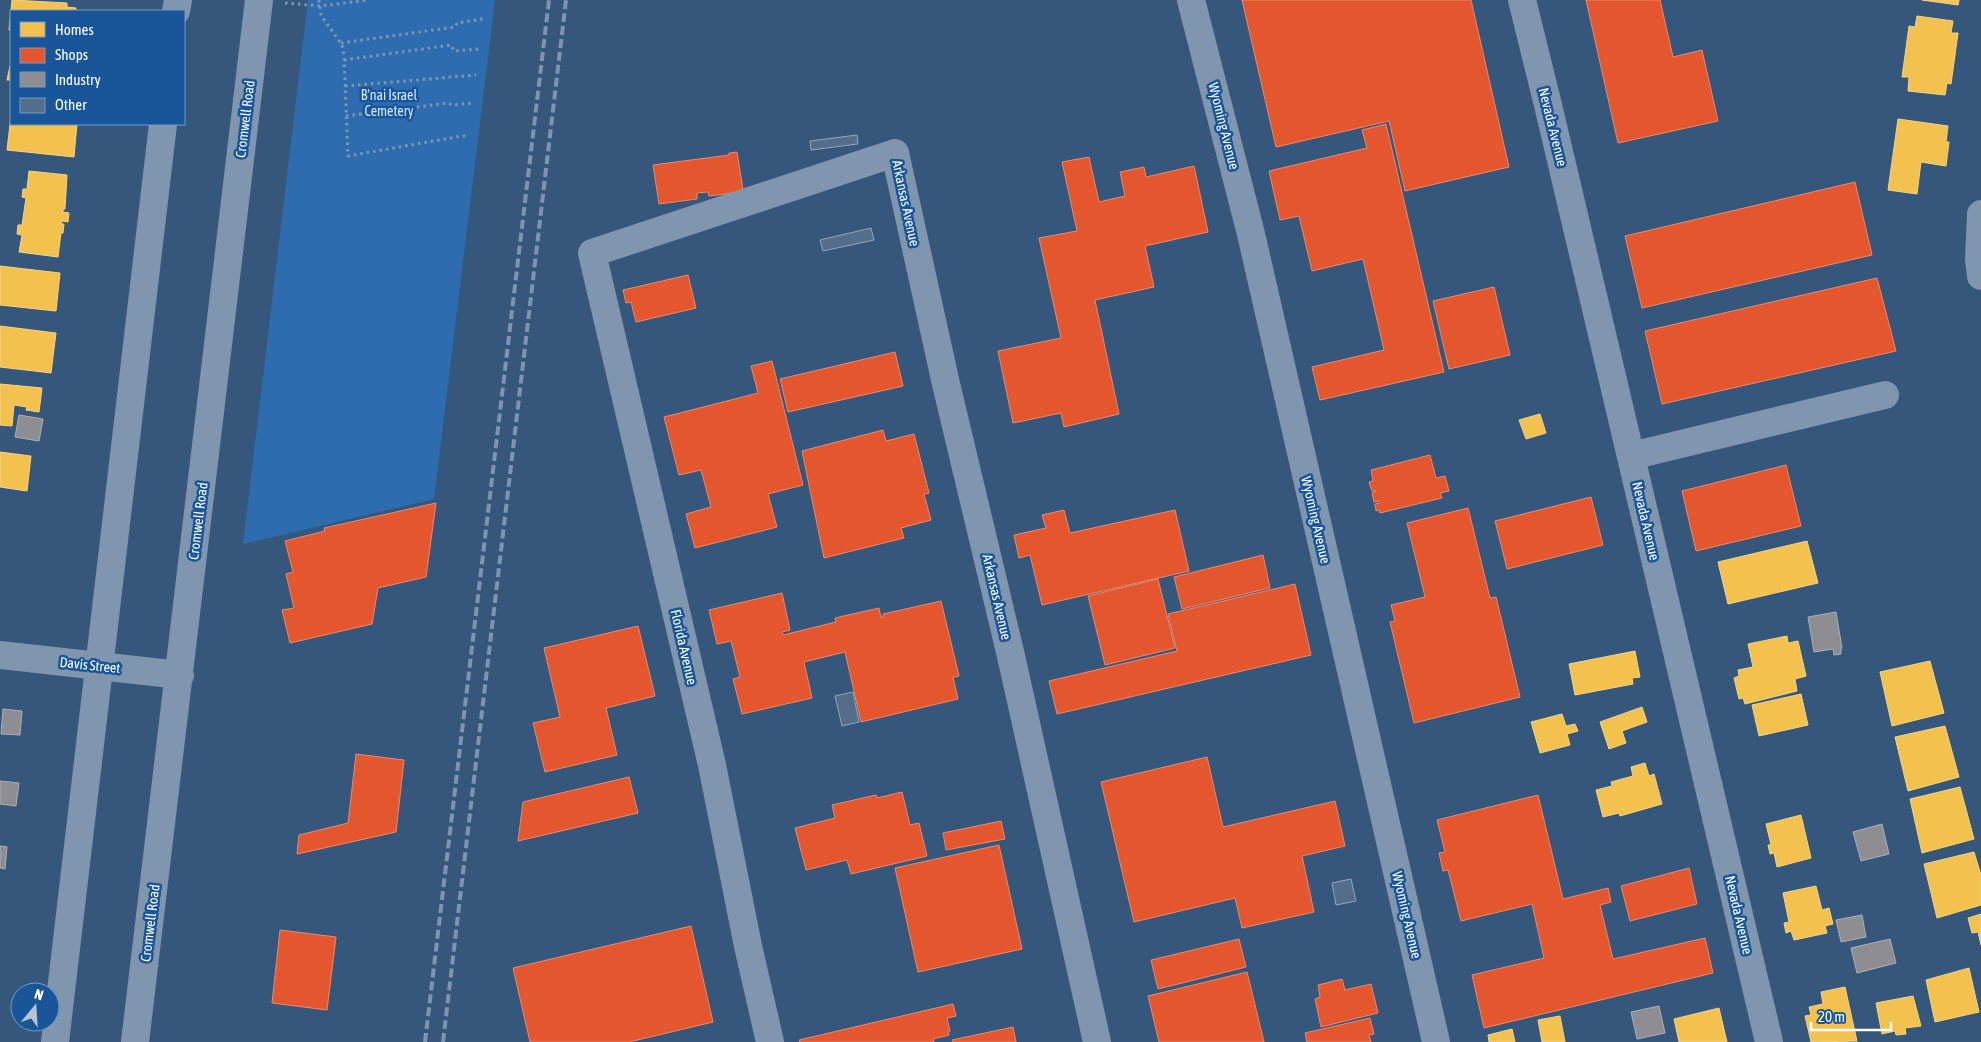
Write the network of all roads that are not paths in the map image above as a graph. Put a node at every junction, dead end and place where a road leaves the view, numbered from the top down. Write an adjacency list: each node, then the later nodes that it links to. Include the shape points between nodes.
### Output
1 (259, 0): 12 (street, Cromwell Road)
2 (1191, 0): 17 (street, Wyoming Avenue, via 1252,234)
3 (1522, 0): 9 (street, Nevada Avenue)
4 (163, 125): 11 (street)
5 (1981, 214): 7 (street)
6 (592, 253): 15 (street, Florida Avenue, via 712,765); 16 (street, Arkansas Avenue, via 895,153)
7 (1981, 276)
8 (1885, 394): 9 (street)
9 (1631, 456): 18 (street, Nevada Avenue)
10 (0, 655): 11 (street, Davis Street)
11 (99, 666): 12 (street, Davis Street); 13 (street)
12 (180, 675): 14 (street, Cromwell Road)
13 (55, 1042)
14 (135, 1042)
15 (770, 1042)
16 (1097, 1042)
17 (1436, 1042)
18 (1769, 1042)

